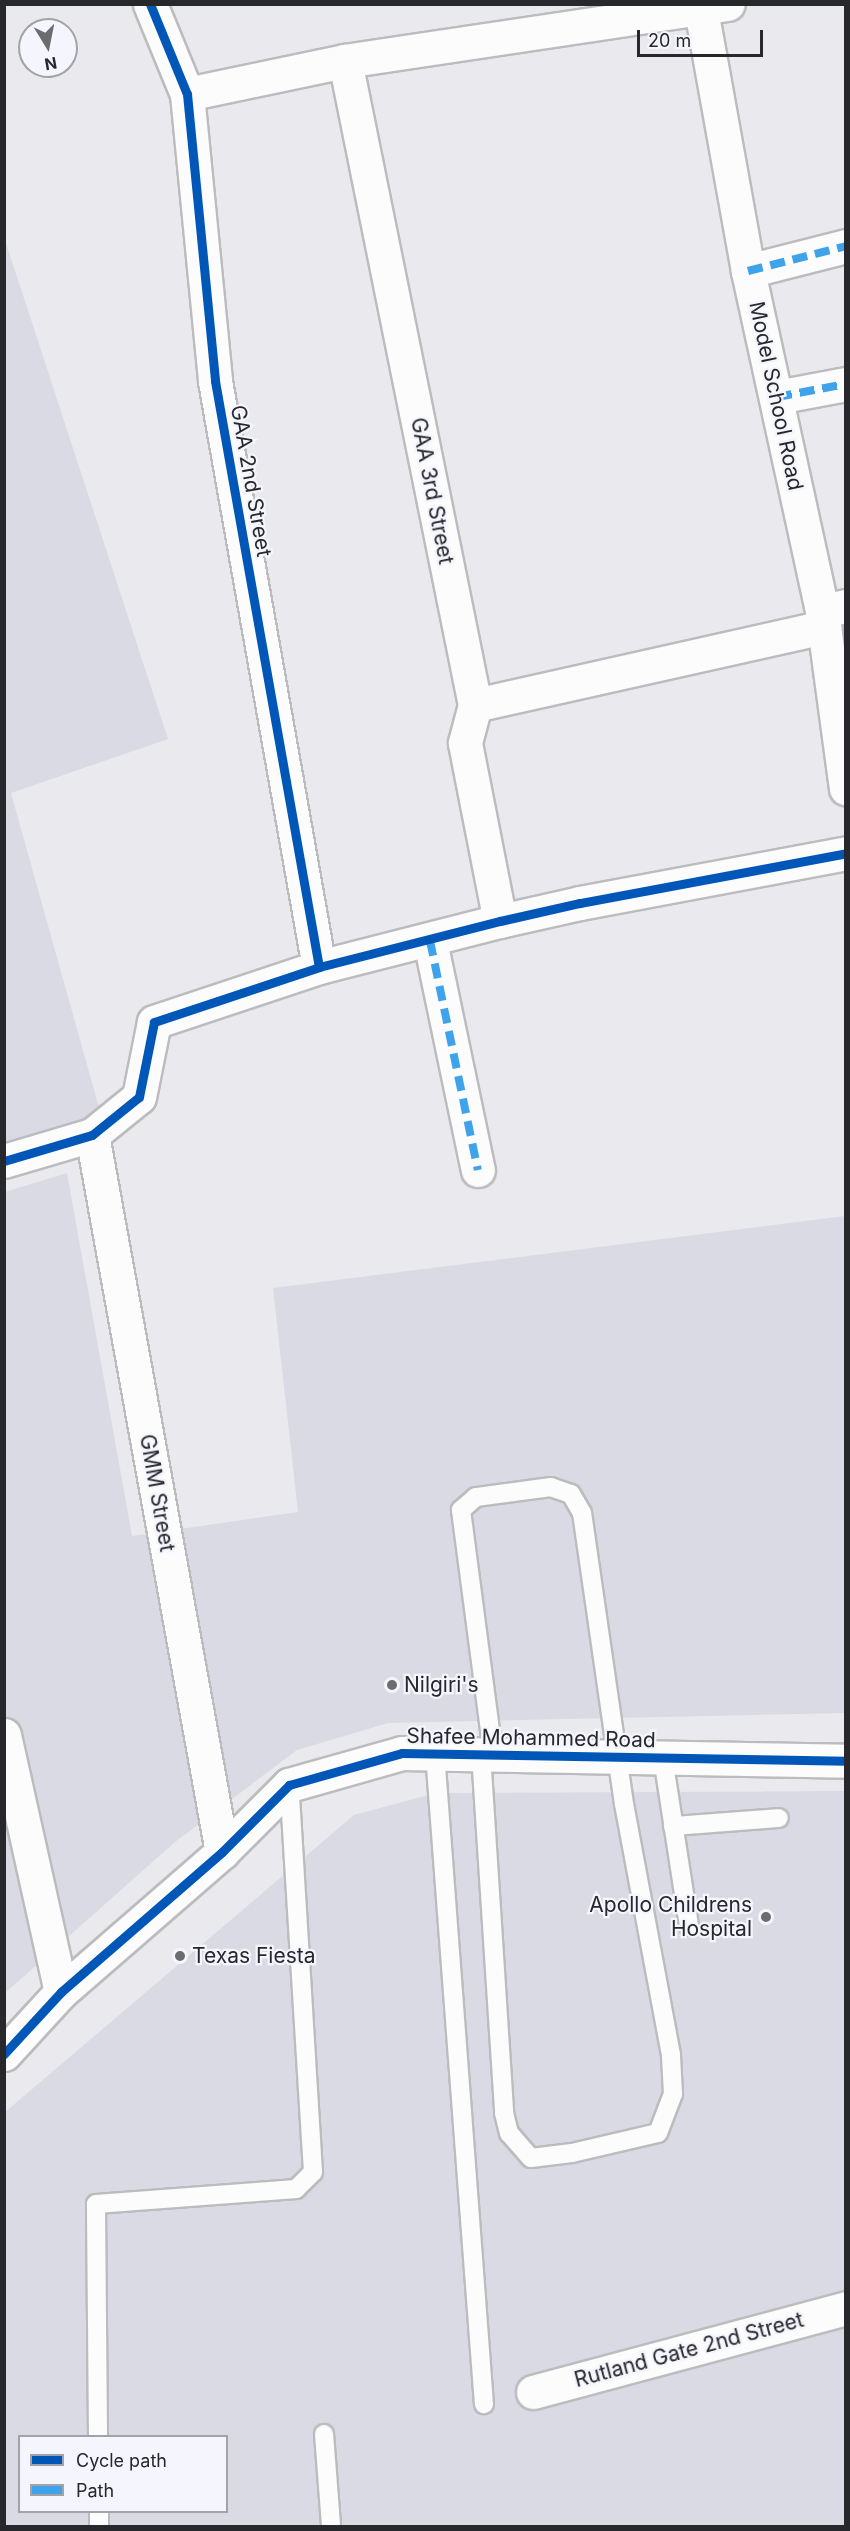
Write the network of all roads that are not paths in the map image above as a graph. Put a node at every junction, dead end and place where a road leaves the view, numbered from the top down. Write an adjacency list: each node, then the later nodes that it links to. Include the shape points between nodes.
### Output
1 (150, 4): 4 (street, GAA 2nd Street)
2 (710, 6): 3 (street); 6 (street, Model School Road)
3 (345, 61): 4 (street); 10 (street, GAA 3rd Street)
4 (187, 94): 15 (street, GAA 2nd Street, via 215,381)
5 (846, 246): 6 (street)
6 (748, 271): 8 (street, Model School Road)
7 (846, 384): 8 (street)
8 (777, 397): 9 (street, Model School Road)
9 (831, 615): 10 (street); 11 (street, Model School Road)
10 (475, 705): 13 (street, GAA 3rd Street, via 465,743)
11 (846, 788)
12 (846, 853): 13 (street)
13 (500, 921): 14 (street)
14 (430, 941): 15 (street); 18 (street)
15 (319, 967): 16 (street, via 154,1022 139,1097)
16 (92, 1135): 17 (street); 28 (street, GMM Street)
17 (4, 1161)
18 (478, 1170)
19 (4, 1735): 30 (street)
20 (435, 1753): 21 (street, Shafee Mohammed Road); 25 (street, Shafee Mohammed Road, via 402,1753); 34 (lane)
21 (487, 1754): 22 (street, Shafee Mohammed Road); 22 (lane, via 461,1510 476,1497 551,1487 571,1494 582,1513); 22 (lane, via 504,2113 509,2133 531,2158 572,2153 658,2133 673,2094 671,2055)
22 (617, 1757): 23 (street, Shafee Mohammed Road)
23 (663, 1758): 24 (street, Shafee Mohammed Road); 27 (lane)
24 (846, 1761)
25 (289, 1785): 28 (street, Shafee Mohammed Road); 36 (lane, via 314,2172 296,2189 96,2204)
26 (779, 1818): 27 (lane)
27 (673, 1826): 29 (lane)
28 (222, 1852): 30 (street, Shafee Mohammed Road)
29 (689, 1926)
30 (61, 1992): 31 (street, Shafee Mohammed Road)
31 (4, 2054)
32 (846, 2308): 33 (street, Rutland Gate 2nd Street)
33 (533, 2392)
34 (484, 2404)
35 (324, 2434): 37 (lane)
36 (98, 2435)
37 (331, 2526)

